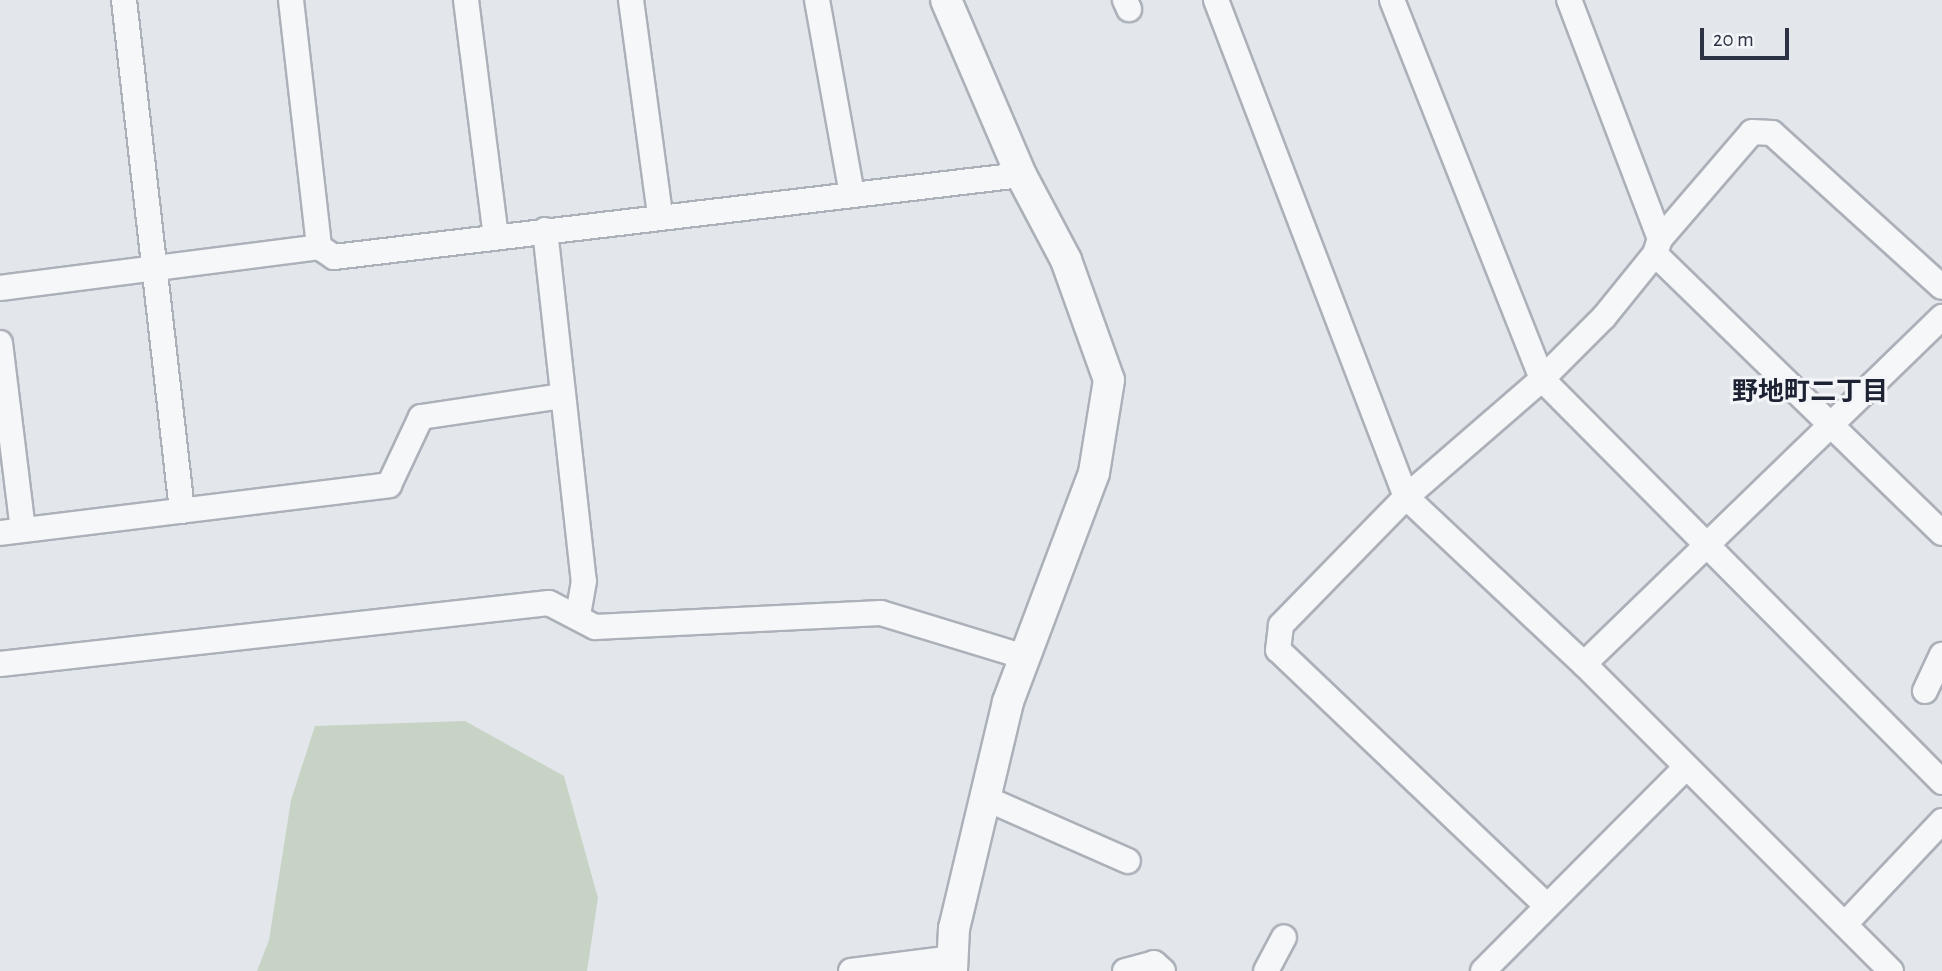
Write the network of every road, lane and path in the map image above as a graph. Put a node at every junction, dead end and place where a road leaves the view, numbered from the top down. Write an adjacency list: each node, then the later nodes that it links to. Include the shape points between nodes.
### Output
1 (124, 0): 17 (street, via 154,248)
2 (291, 0): 16 (street)
3 (466, 0): 14 (street)
4 (631, 0): 12 (street)
5 (817, 0): 11 (street)
6 (946, 0): 10 (street)
7 (1216, 0): 25 (street)
8 (1392, 0): 22 (street)
9 (1569, 0): 15 (street)
10 (1021, 175): 11 (street); 32 (street, via 1066,260 1109,380 1094,473)
11 (852, 194): 12 (street)
12 (660, 215): 13 (street)
13 (545, 230): 14 (street); 23 (street)
14 (496, 236): 16 (street, via 334,257)
15 (1657, 246): 18 (street, via 1752,132 1772,133); 22 (street, via 1604,317); 24 (street)
16 (319, 247): 17 (street)
17 (150, 268): 19 (street); 26 (street)
18 (1942, 287)
19 (0, 288)
20 (1942, 317): 24 (street)
21 (0, 343): 27 (street)
22 (1542, 379): 25 (street); 29 (street)
23 (561, 396): 26 (street, via 421,417 389,485); 30 (street, via 584,581)
24 (1832, 424): 28 (street); 29 (street)
25 (1406, 497): 34 (street); 41 (street, via 1281,625 1278,650)
26 (182, 510): 27 (street)
27 (11, 531)
28 (1942, 533)
29 (1704, 548): 34 (street); 37 (street)
30 (578, 614): 32 (street, via 595,627 881,613); 33 (street, via 549,603)
31 (1942, 655): 35 (street)
32 (1026, 656): 38 (street)
33 (0, 664)
34 (1584, 664): 36 (street)
35 (1925, 691)
36 (1686, 767): 41 (street); 42 (street)
37 (1942, 782)
38 (985, 798): 40 (street); 44 (street, via 954,928)
39 (1942, 821): 42 (street)
40 (1128, 861)
41 (1546, 906): 49 (street)
42 (1846, 923): 50 (street)
43 (1284, 937): 48 (street)
44 (952, 964): 45 (street)
45 (851, 971)
46 (1125, 971): 47 (street, via 1154,963)
47 (1163, 971)
48 (1266, 971)
49 (1483, 971)
50 (1891, 971)

